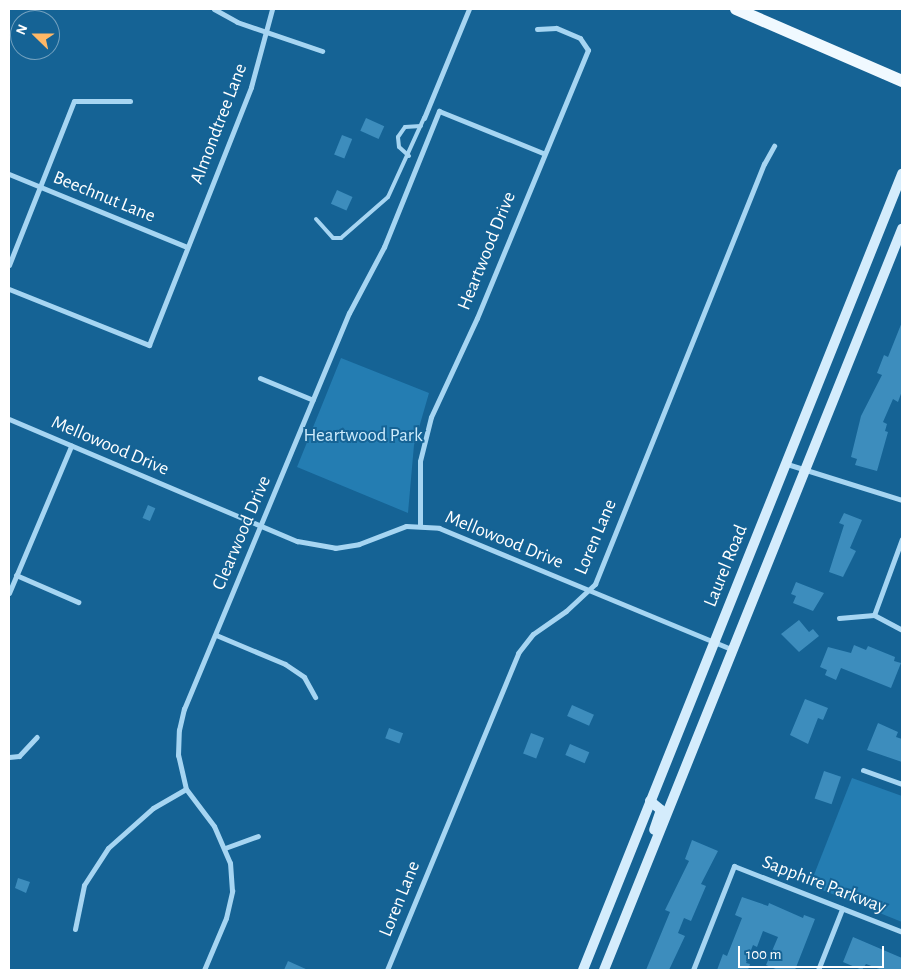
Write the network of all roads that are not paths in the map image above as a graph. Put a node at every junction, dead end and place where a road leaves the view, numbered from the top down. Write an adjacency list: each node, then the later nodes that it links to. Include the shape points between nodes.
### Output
1 (214, 9): 6 (street, via 237,22)
2 (272, 9): 6 (street, Almondtree Lane)
3 (469, 9): 10 (street)
4 (736, 9): 8 (main road)
5 (536, 29): 13 (street, Heartwood Drive, via 556,28 580,38 588,50)
6 (267, 30): 7 (street); 20 (street, Almondtree Lane, via 251,87)
7 (322, 51)
8 (902, 81)
9 (130, 101): 17 (street, via 74,101)
10 (424, 118): 11 (lane)
11 (421, 126): 14 (lane); 14 (lane, via 405,127 398,137 399,147)
12 (774, 146): 34 (street, Loren Lane, via 596,582)
13 (544, 153): 24 (street, Clearwood Drive, via 439,111 384,247 349,313); 31 (street, Heartwood Drive, via 477,318 431,417 420,461)
14 (409, 156): 18 (lane, via 388,197 346,235 333,238)
15 (9, 174): 17 (street, Beechnut Lane)
16 (902, 174): 27 (main road, Laurel Road)
17 (40, 187): 20 (street, Beechnut Lane); 21 (street)
18 (316, 219)
19 (902, 229): 28 (main road, Laurel Road)
20 (187, 248): 22 (street, Almondtree Lane, via 149,345)
21 (9, 264)
22 (9, 289)
23 (260, 378): 24 (street)
24 (313, 400): 30 (street, Clearwood Drive)
25 (9, 419): 26 (street, Mellowood Drive)
26 (71, 446): 30 (street, Mellowood Drive); 33 (street)
27 (787, 464): 28 (street); 41 (main road, Laurel Road)
28 (805, 471): 29 (street); 42 (main road, Laurel Road)
29 (902, 500)
30 (261, 526): 31 (street, Mellowood Drive, via 316,547 335,548 359,544 392,529); 40 (street, Clearwood Drive)
31 (420, 526): 34 (street, Mellowood Drive, via 451,532)
32 (902, 539): 37 (street)
33 (16, 575): 35 (street); 36 (street)
34 (589, 590): 41 (street, Mellowood Drive); 57 (street, Loren Lane, via 533,634 518,654)
35 (9, 593)
36 (78, 602)
37 (874, 615): 38 (street); 39 (street)
38 (839, 618)
39 (902, 630)
40 (216, 635): 43 (street, via 285,664 304,677); 48 (street, Clearwood Drive, via 179,730 178,755)
41 (714, 642): 42 (street, Mellowood Drive); 49 (main road, Laurel Road)
42 (733, 650): 52 (main road, Laurel Road)
43 (315, 697)
44 (37, 737): 45 (street, via 18,756)
45 (9, 757)
46 (863, 770): 47 (street)
47 (902, 784)
48 (186, 790): 51 (street, Clearwood Drive, via 214,826); 54 (street, via 153,808 108,848 84,885)
49 (650, 801): 52 (main road, via 661,810 654,828); 58 (main road, Laurel Road)
50 (258, 836): 51 (street)
51 (225, 848): 56 (street, Clearwood Drive, via 232,891 226,918)
52 (653, 849): 59 (main road, Laurel Road)
53 (842, 909): 55 (street, Sapphire Parkway); 60 (street, Sapphire Parkway, via 734,866); 61 (street)
54 (75, 928)
55 (902, 932)
56 (204, 970)
57 (387, 970)
58 (584, 970)
59 (604, 970)
60 (693, 970)
61 (818, 970)

